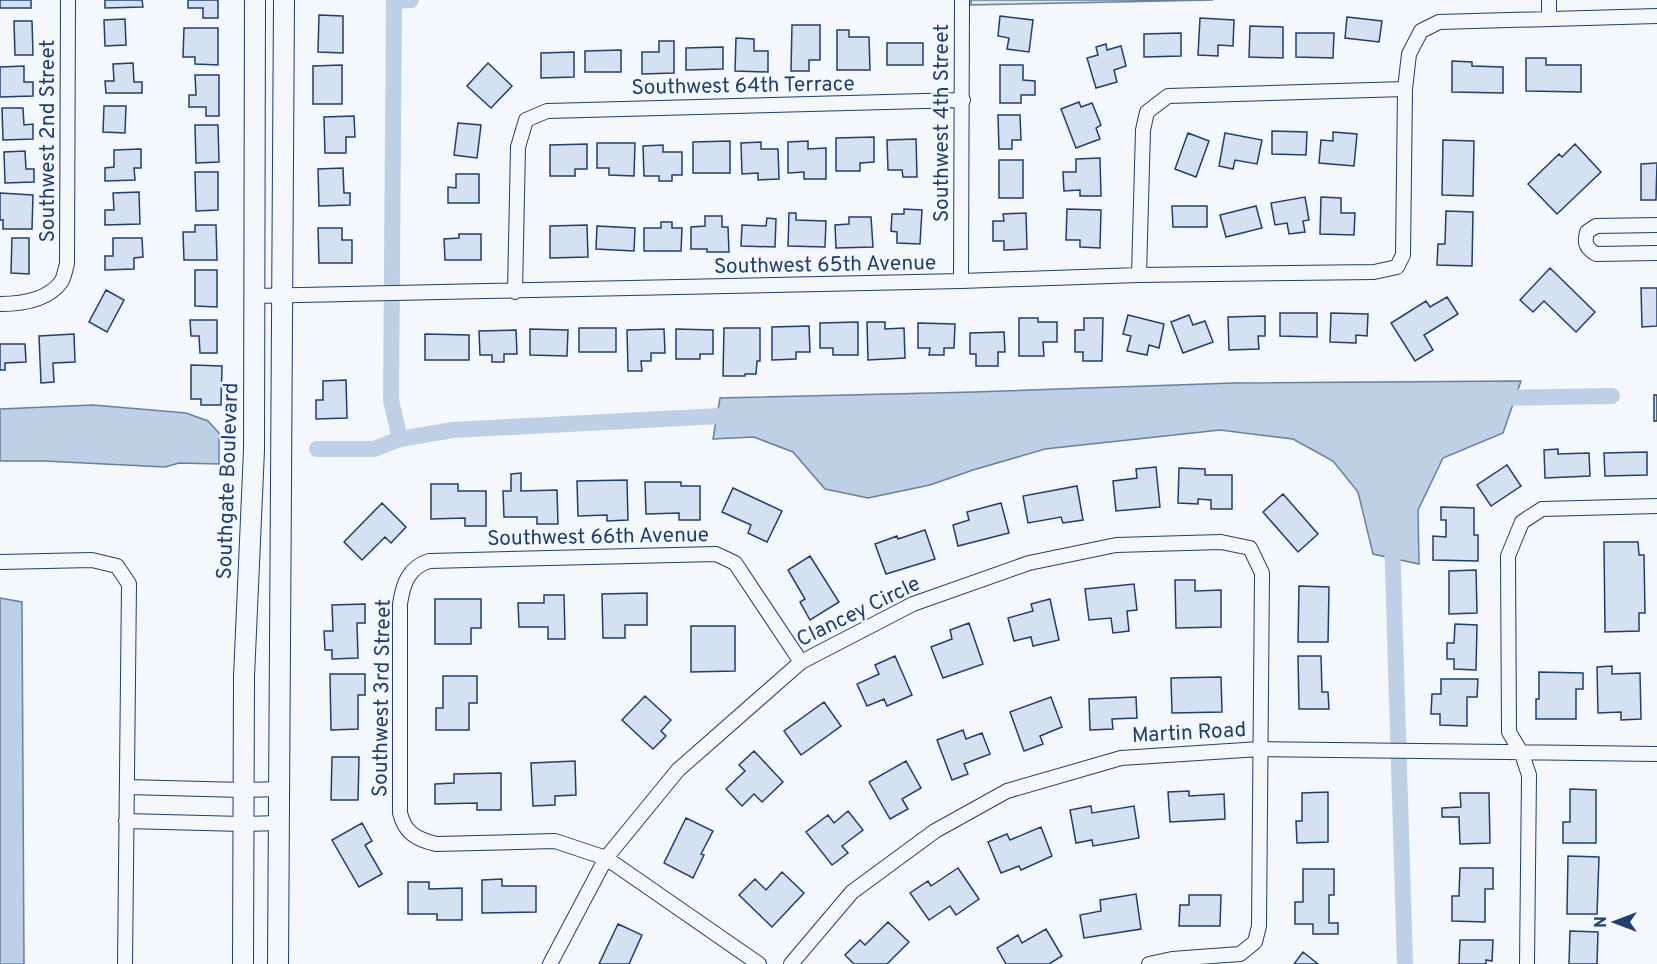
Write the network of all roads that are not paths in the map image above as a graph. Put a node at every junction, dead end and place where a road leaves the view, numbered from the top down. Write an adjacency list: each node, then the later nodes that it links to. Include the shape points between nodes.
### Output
1 (68, 0): 17 (street, Southwest 2nd Street, via 67,264 62,282 47,295 22,304)
2 (255, 0): 15 (main road, Southgate Boulevard)
3 (284, 0): 16 (main road)
4 (962, 0): 9 (street, Southwest 4th Street)
5 (1549, 0): 7 (street)
6 (1657, 16): 7 (street)
7 (1549, 18): 8 (street, via 1439,22 1421,31 1409,54)
8 (1406, 89): 12 (street, via 1168,96 1147,112 1143,130); 12 (street, Southwest 65th Avenue, via 1403,255 1396,267 1374,272)
9 (963, 100): 13 (street, Southwest 4th Street); 14 (street, Southwest 64th Terrace, via 547,111 526,120 518,147)
10 (1657, 225): 11 (street, via 1596,226 1587,232 1585,241 1596,254)
11 (1657, 253)
12 (1139, 275): 13 (street, Southwest 65th Avenue)
13 (961, 282): 14 (street, Southwest 65th Avenue)
14 (515, 292): 16 (street, Southwest 65th Avenue)
15 (253, 296): 16 (street, Southwest 65th Avenue); 27 (main road, Southgate Boulevard, via 254,450)
16 (282, 296): 26 (main road)
17 (0, 304)
18 (1657, 506): 23 (street, via 1542,509 1522,522 1508,556 1509,732)
19 (0, 562): 25 (street, via 92,560 117,566 129,584)
20 (415, 568): 21 (street, Southwest 66th Avenue, via 429,561 447,560 716,554 735,563); 31 (street, Southwest 3rd Street, via 404,582 400,604 400,813 407,831 436,844 555,841)
21 (801, 662): 22 (street, Clancey Circle, via 913,604 1029,562 1116,545 1221,542 1250,548 1262,573); 31 (street, Clancey Circle, via 678,770)
22 (1260, 749): 23 (street, Martin Road); 37 (street, Martin Road, via 1121,758 1007,791 935,831 852,892); 38 (street, via 1259,926 1255,942 1240,954)
23 (1522, 753): 24 (street, Martin Road); 39 (street, via 1529,775)
24 (1657, 753)
25 (127, 787): 27 (street); 28 (street)
26 (279, 789): 27 (street); 29 (main road)
27 (242, 790): 30 (main road, Southgate Boulevard)
28 (126, 821): 30 (street); 32 (street)
29 (279, 823): 30 (street); 34 (main road)
30 (242, 824): 33 (main road, Southgate Boulevard)
31 (606, 858): 35 (street, Clancey Circle); 36 (street)
32 (125, 964)
33 (243, 964)
34 (278, 964)
35 (550, 964)
36 (759, 964)
37 (791, 964)
38 (1149, 964)
39 (1527, 964)

